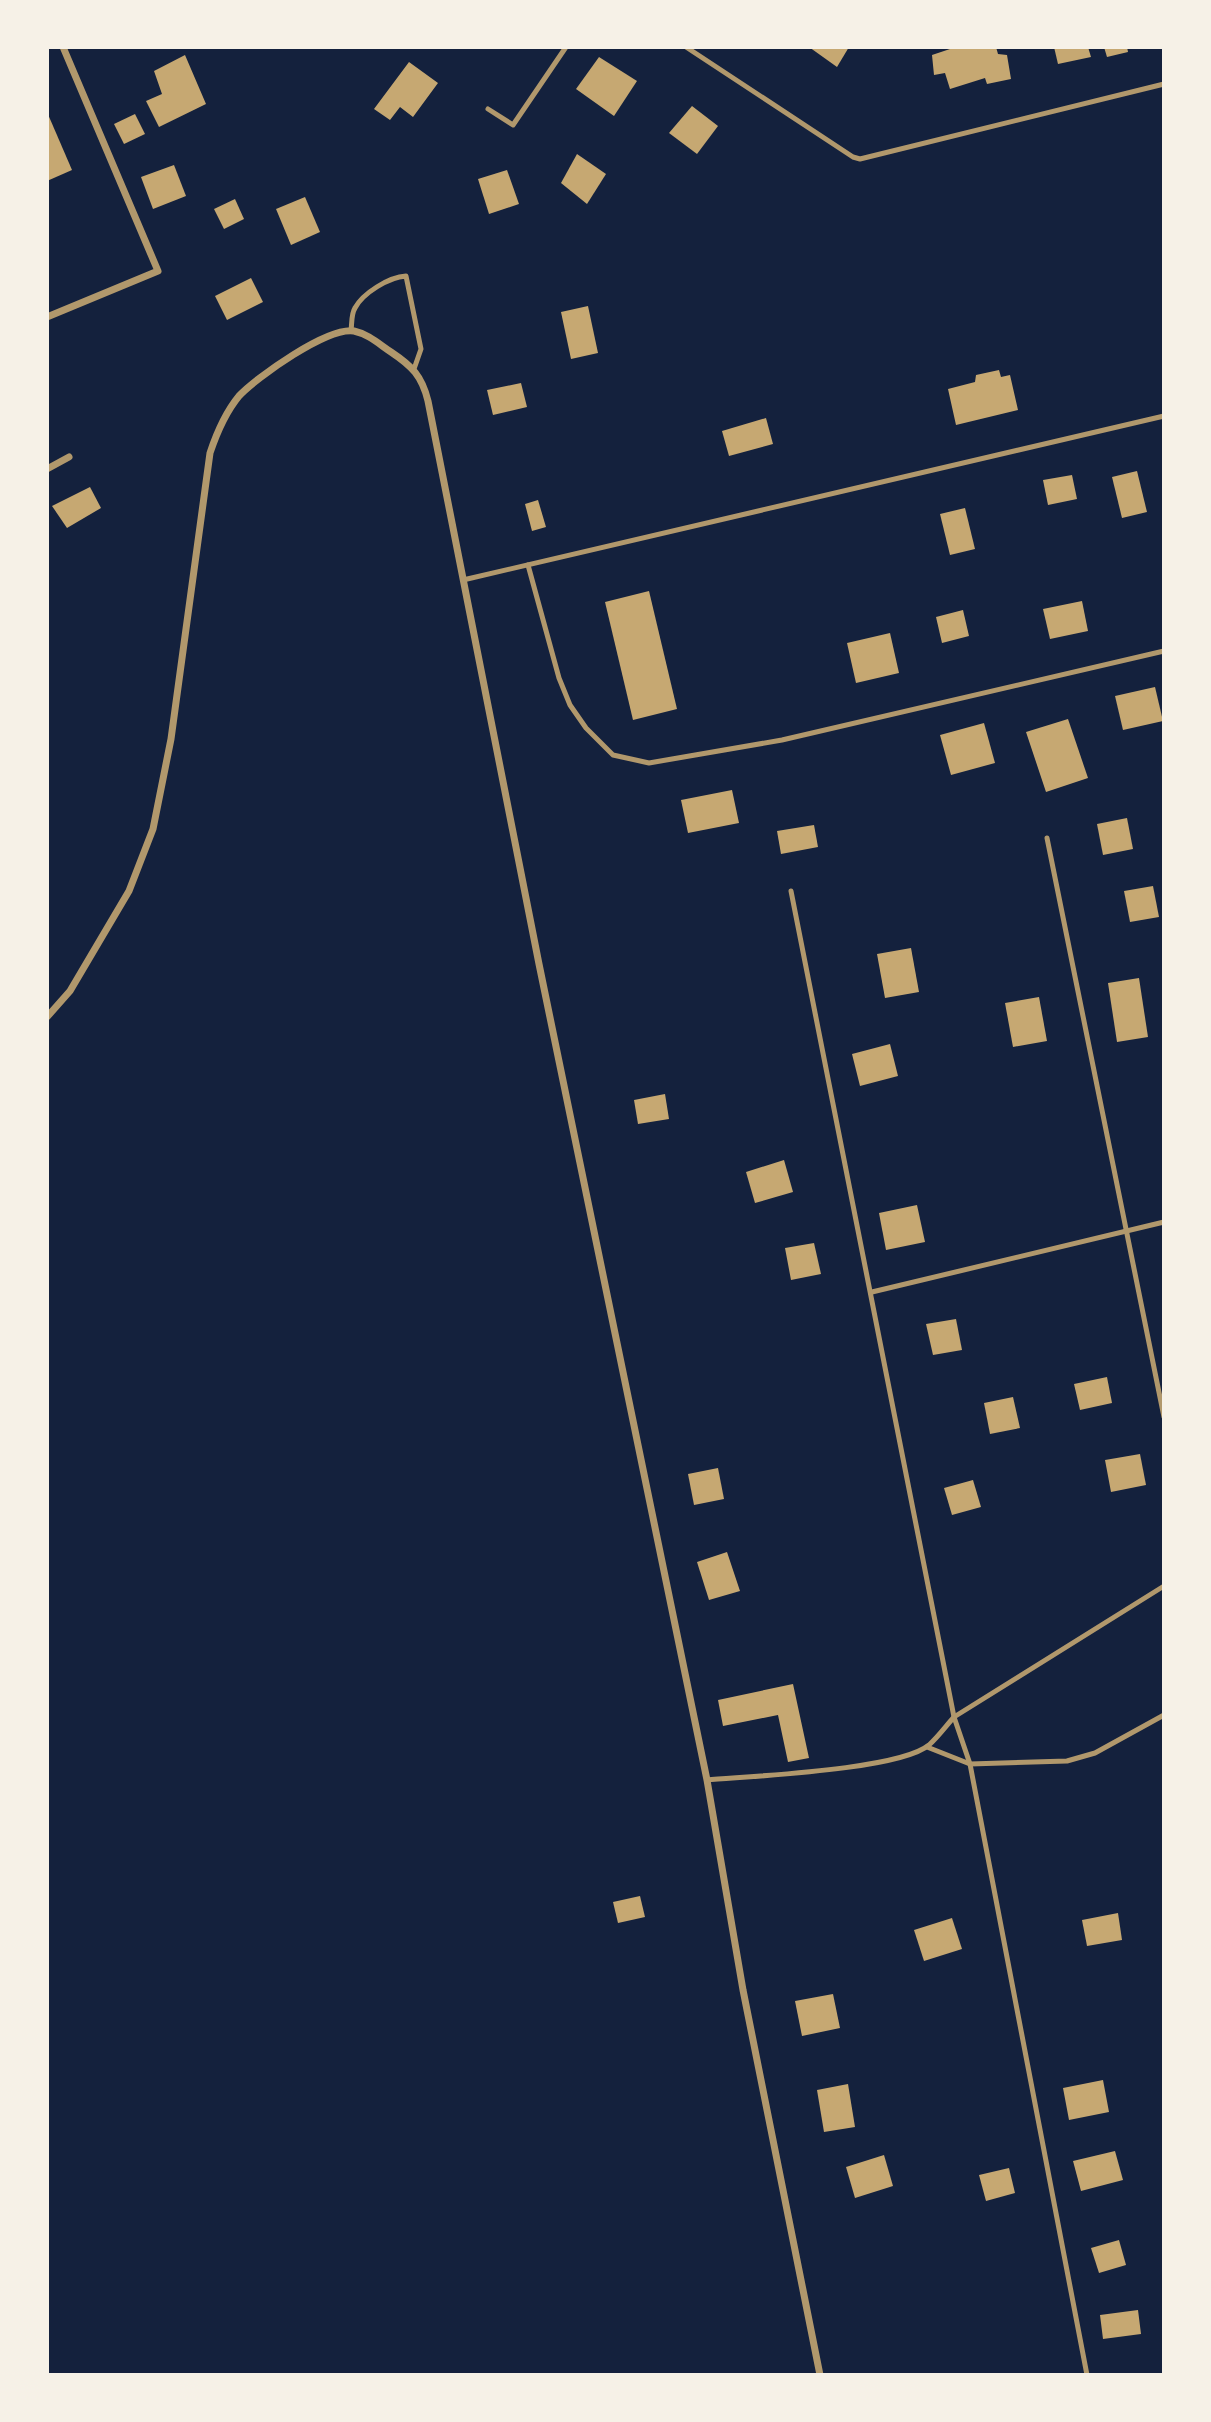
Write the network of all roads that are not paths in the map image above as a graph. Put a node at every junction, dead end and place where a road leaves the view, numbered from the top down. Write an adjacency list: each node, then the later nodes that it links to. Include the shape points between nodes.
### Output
1 (63, 47): 6 (street, via 158,271)
2 (566, 47): 5 (lane, via 513,125)
3 (686, 47): 4 (lane, via 860,159)
4 (1164, 84)
5 (488, 109)
6 (47, 317)
7 (351, 331): 8 (street, via 369,337); 8 (lane, via 353,310 364,298 395,277 406,276 421,349); 17 (street, via 315,344 256,381 239,396 217,432 153,830 124,901 70,991)
8 (414, 369): 13 (street, via 428,401)
9 (1164, 416): 12 (lane)
10 (69, 457): 11 (street)
11 (47, 469)
12 (528, 565): 13 (lane); 14 (lane, via 570,705 613,755 649,764 782,740)
13 (463, 580): 27 (street)
14 (1164, 651)
15 (1047, 838): 19 (lane)
16 (791, 891): 20 (lane)
17 (47, 1017)
18 (1164, 1222): 19 (lane)
19 (1126, 1230): 20 (lane); 21 (lane)
20 (872, 1292): 24 (lane)
21 (1164, 1417)
22 (1164, 1586): 24 (lane)
23 (1164, 1715): 26 (lane, via 1096,1753 1067,1761)
24 (954, 1717): 25 (lane); 26 (lane)
25 (928, 1747): 26 (lane); 27 (lane, via 885,1761)
26 (970, 1764): 29 (lane)
27 (707, 1780): 28 (street, via 743,1990)
28 (820, 2375)
29 (1087, 2375)

